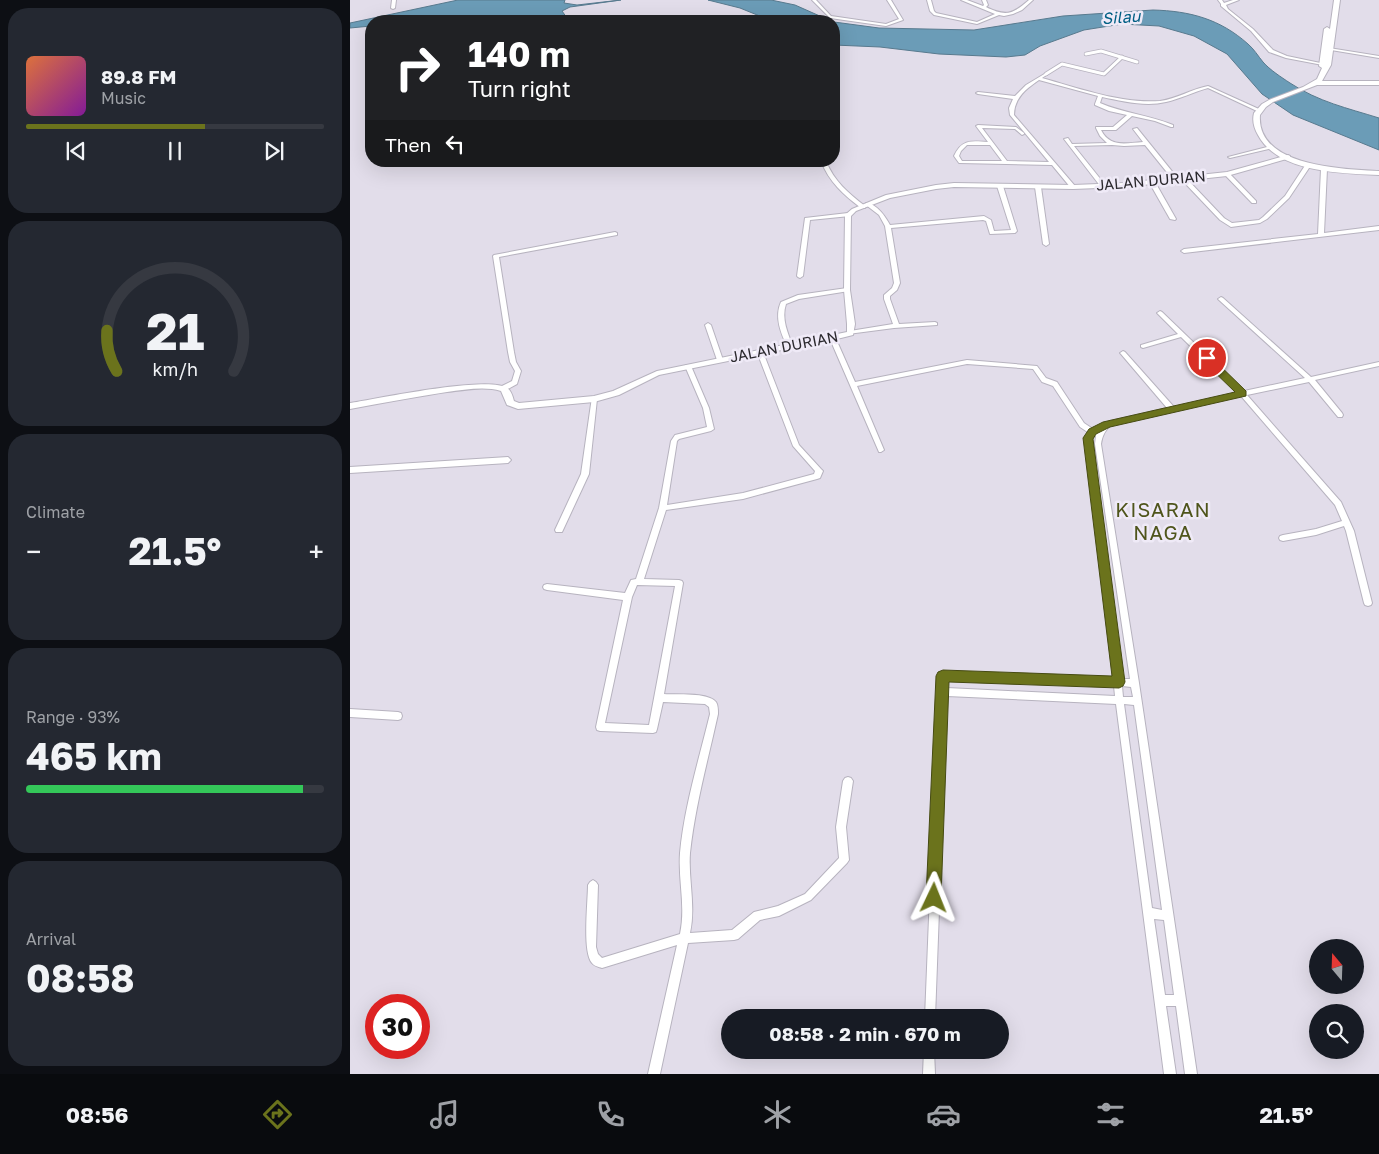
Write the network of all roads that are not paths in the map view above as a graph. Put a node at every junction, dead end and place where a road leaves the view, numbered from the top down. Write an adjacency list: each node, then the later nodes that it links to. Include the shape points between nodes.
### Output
1 (394, 0): 12 (street)
2 (814, 0): 15 (street)
3 (889, 0): 16 (street, via 901,20 886,25)
4 (929, 0): 14 (street, via 935,14 973,23)
5 (963, 0): 13 (street)
6 (984, 0): 13 (street, via 986,5)
7 (1031, 0): 14 (street, via 1017,12)
8 (1237, 0): 11 (street)
9 (1331, 0): 17 (main road)
10 (1337, 0): 18 (main road)
11 (1221, 2): 23 (street, via 1271,51 1286,58)
12 (393, 8)
13 (982, 8): 14 (street)
14 (998, 14)
15 (828, 15)
16 (840, 18)
17 (1324, 46): 18 (main road); 23 (main road)
18 (1331, 49): 21 (street); 23 (main road)
19 (1086, 54): 20 (street, via 1101,51)
20 (1122, 57): 22 (street); 24 (street, via 1104,74 1062,64)
21 (1379, 57)
22 (1137, 62)
23 (1325, 66): 26 (main road)
24 (1046, 74): 25 (street)
25 (1039, 79): 29 (street); 30 (street)
26 (1318, 83): 27 (main road); 31 (main road, via 1265,104)
27 (1379, 83)
28 (978, 93): 30 (street)
29 (1101, 95): 31 (street, via 1158,102 1174,100 1208,87); 32 (street, via 1097,104)
30 (1016, 98): 44 (street, via 1012,104 1012,115)
31 (1259, 110): 40 (main road, via 1256,118 1258,132)
32 (1131, 114): 33 (street); 38 (street, via 1114,129 1098,128 1102,138)
33 (1171, 126)
34 (1134, 129): 36 (street)
35 (1066, 139): 39 (street)
36 (1146, 143): 38 (street); 51 (street)
37 (992, 144): 43 (street); 43 (street, via 964,144 956,156 961,162); 44 (street, via 978,126 1017,128)
38 (1113, 144): 39 (street)
39 (1072, 145): 54 (street)
40 (1271, 148): 41 (street); 42 (main road)
41 (1230, 157)
42 (1288, 158): 45 (main road); 48 (street, JALAN DURIAN)
43 (1006, 163): 44 (street)
44 (1051, 164): 56 (street)
45 (1308, 166): 47 (main road); 50 (street, via 1287,197 1265,218 1231,225 1224,222)
46 (825, 167): 58 (street, via 839,188)
47 (1324, 168): 49 (main road); 64 (street)
48 (1227, 174): 50 (street, JALAN DURIAN); 57 (street)
49 (1379, 174)
50 (1184, 179): 51 (street, JALAN DURIAN)
51 (1176, 180): 52 (street, JALAN DURIAN)
52 (1152, 182): 54 (street, JALAN DURIAN); 60 (street)
53 (1000, 186): 55 (street, JALAN DURIAN); 58 (street, JALAN DURIAN, via 936,187 888,196); 61 (street, via 1013,232 992,234 988,220 984,218)
54 (1103, 186): 56 (street, JALAN DURIAN)
55 (1038, 187): 56 (street, JALAN DURIAN); 65 (street)
56 (1073, 188)
57 (1254, 202)
58 (866, 205): 59 (street, JALAN DURIAN); 61 (street, via 881,214)
59 (848, 215): 67 (street, via 807,219); 68 (street, JALAN DURIAN)
60 (1173, 219)
61 (888, 227): 73 (street, via 897,283 887,299)
62 (1379, 228): 64 (street)
63 (615, 234): 86 (street, via 496,256 511,352 518,371 515,382)
64 (1321, 235): 66 (street)
65 (1046, 244)
66 (1184, 250)
67 (800, 276)
68 (847, 290): 74 (street, JALAN DURIAN); 78 (street, via 798,297 783,304 779,313)
69 (1222, 298): 84 (street)
70 (1160, 313): 75 (street)
71 (935, 324): 73 (street)
72 (708, 325): 81 (street)
73 (897, 326): 74 (street)
74 (850, 333): 76 (street, JALAN DURIAN)
75 (1183, 335): 77 (street); 87 (street)
76 (833, 339): 78 (street, JALAN DURIAN); 85 (street)
77 (1143, 346)
78 (790, 347): 79 (street, JALAN DURIAN)
79 (760, 352): 81 (street, JALAN DURIAN); 96 (street, via 796,446 819,472 817,476 743,496)
80 (1123, 352): 90 (street)
81 (720, 360): 83 (street, JALAN DURIAN)
82 (1379, 364): 84 (street)
83 (688, 366): 88 (street, JALAN DURIAN, via 650,375 616,393); 96 (street, via 706,408 711,429 675,439)
84 (1310, 379): 87 (street); 91 (street)
85 (852, 385): 92 (street, via 967,362 1035,367 1044,380 1055,384 1080,423); 93 (street)
86 (504, 388): 88 (street, JALAN DURIAN, via 510,403 518,406); 89 (street, via 468,387)
87 (1242, 394): 90 (street); 97 (street, via 1338,504)
88 (594, 399): 98 (street, via 584,474)
89 (351, 407)
90 (1172, 409): 92 (street, via 1107,424)
91 (1340, 415)
92 (1096, 434): 104 (street, via 1089,435 1087,442); 105 (street)
93 (881, 450)
94 (508, 460): 95 (street)
95 (350, 470)
96 (663, 508): 100 (street)
97 (1346, 522): 99 (street); 103 (street)
98 (559, 530)
99 (1283, 538)
100 (639, 582): 102 (street, via 634,582); 107 (street, via 679,583)
101 (547, 588): 102 (street)
102 (628, 597): 107 (street, via 600,727 653,729)
103 (1368, 603)
104 (1119, 682): 105 (street); 106 (street, via 944,675); 108 (street)
105 (1135, 683): 109 (street)
106 (942, 692): 108 (street); 119 (street)
107 (659, 698): 116 (street, via 707,700 713,705 714,714 688,828 685,856 688,920)
108 (1121, 700): 109 (street); 114 (street)
109 (1138, 701): 115 (street)
110 (350, 713): 111 (street)
111 (398, 716)
112 (848, 781): 116 (street, via 841,827 844,860 808,897 779,912 758,916 734,935)
113 (593, 885): 116 (street, via 591,947 596,961 602,963)
114 (1148, 913): 115 (street); 117 (street)
115 (1167, 915): 118 (street)
116 (683, 938): 121 (street)
117 (1160, 1000): 118 (street); 123 (street)
118 (1180, 1001): 124 (street)
119 (930, 1009)
120 (929, 1059): 122 (street)
121 (654, 1074)
122 (929, 1074)
123 (1170, 1074)
124 (1191, 1074)

